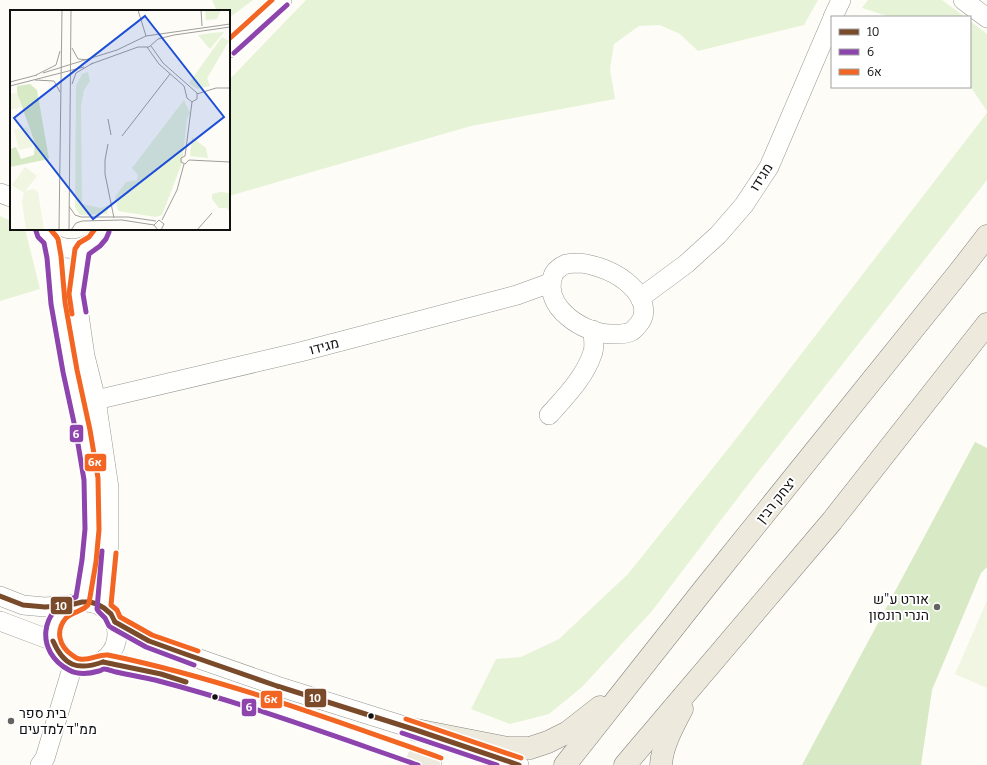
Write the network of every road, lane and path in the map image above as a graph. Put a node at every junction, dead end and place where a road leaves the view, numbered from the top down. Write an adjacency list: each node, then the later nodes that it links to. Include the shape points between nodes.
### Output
1 (282, 0): 7 (street)
2 (841, 0): 4 (street)
3 (963, 0): 5 (street)
4 (834, 16)
5 (987, 18)
6 (831, 22): 15 (street, מגידו, via 769,167 744,205 713,240)
7 (230, 47)
8 (0, 193): 9 (street)
9 (10, 197)
10 (102, 230): 13 (street, via 93,242)
11 (47, 234): 13 (street, via 58,245 66,248); 21 (street, via 54,257 58,303 91,479 92,529 89,561)
12 (987, 236): 27 (main road, יצחק רבין)
13 (84, 247): 18 (street, via 76,294)
14 (550, 283): 15 (street, via 554,273 565,265 594,265 619,277); 17 (street, via 553,299 560,309 569,318); 18 (street, מגידו, via 518,295 300,352)
15 (640, 298): 17 (street, via 645,309 640,322 632,331 608,334)
16 (987, 324): 28 (main road, via 832,521)
17 (593, 330): 19 (street, via 593,351 585,368 573,388)
18 (96, 400): 22 (street, via 109,488)
19 (549, 415)
20 (0, 596): 21 (street, via 22,605 44,607)
21 (76, 604): 22 (street, via 97,604); 24 (street, via 61,612 55,620 52,630)
22 (110, 615): 25 (street, via 117,633 116,644); 29 (street, via 150,641 188,656)
23 (0, 621): 24 (street)
24 (53, 641): 26 (street, via 57,651)
25 (103, 662): 26 (street, via 83,667); 30 (street, via 161,674 251,701)
26 (73, 665): 31 (street, via 45,758)
27 (630, 682): 29 (main road, via 568,732 530,748 508,748); 34 (main road, יצחק רבין)
28 (695, 683): 35 (main road); 36 (main road, via 672,729)
29 (416, 730): 33 (street)
30 (424, 761): 32 (street)
31 (40, 765)
32 (438, 765)
33 (519, 765)
34 (565, 765)
35 (625, 765)
36 (661, 765)

